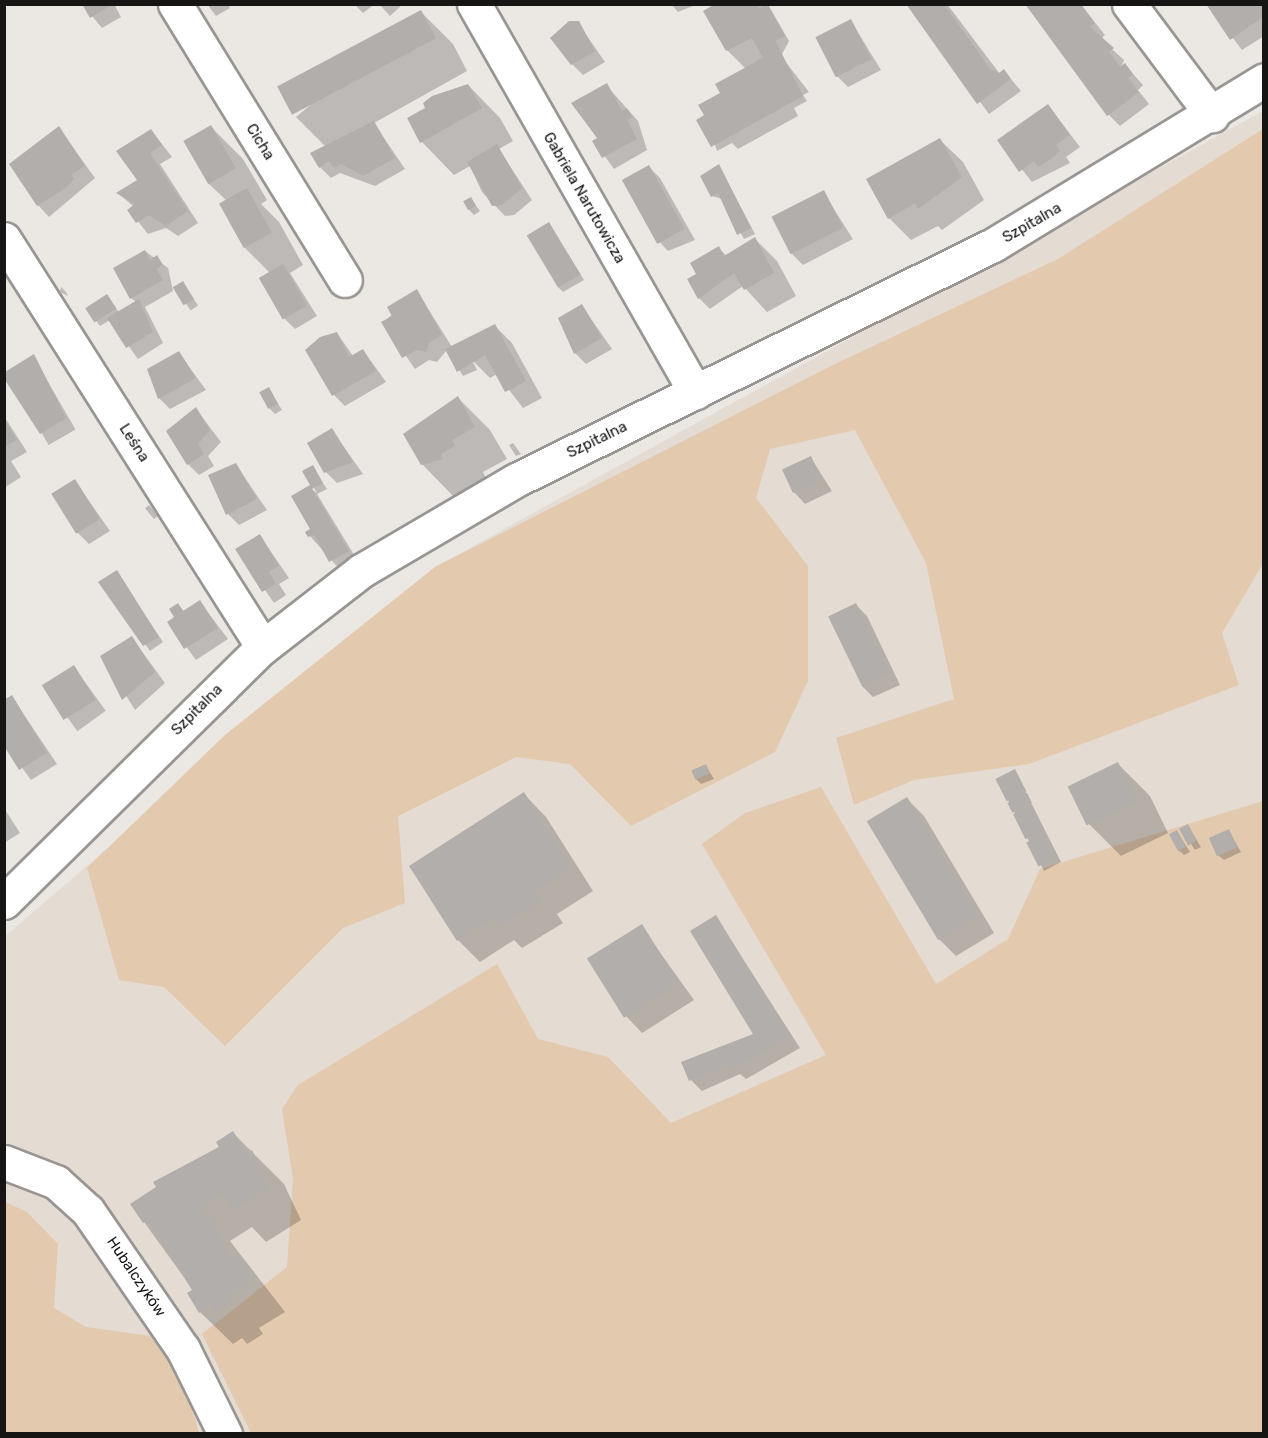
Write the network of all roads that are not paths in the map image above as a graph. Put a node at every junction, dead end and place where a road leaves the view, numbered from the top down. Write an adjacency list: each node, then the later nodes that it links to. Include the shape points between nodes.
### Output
1 (175, 4): 8 (street, Cicha)
2 (474, 4): 9 (street, Gabriela Narutowicza)
3 (1129, 4): 5 (street)
4 (1263, 80): 5 (street, Szpitalna)
5 (1212, 115): 9 (street, Szpitalna, via 983,251)
6 (4, 239): 7 (street, Leśna)
7 (15, 280): 10 (street, Leśna)
8 (345, 280)
9 (695, 392): 10 (street, Szpitalna, via 458,511 361,571)
10 (263, 647): 11 (street, Szpitalna)
11 (4, 902)
12 (4, 1162): 13 (street, Hubalczyków, via 56,1182 88,1211 183,1349)
13 (225, 1434)

